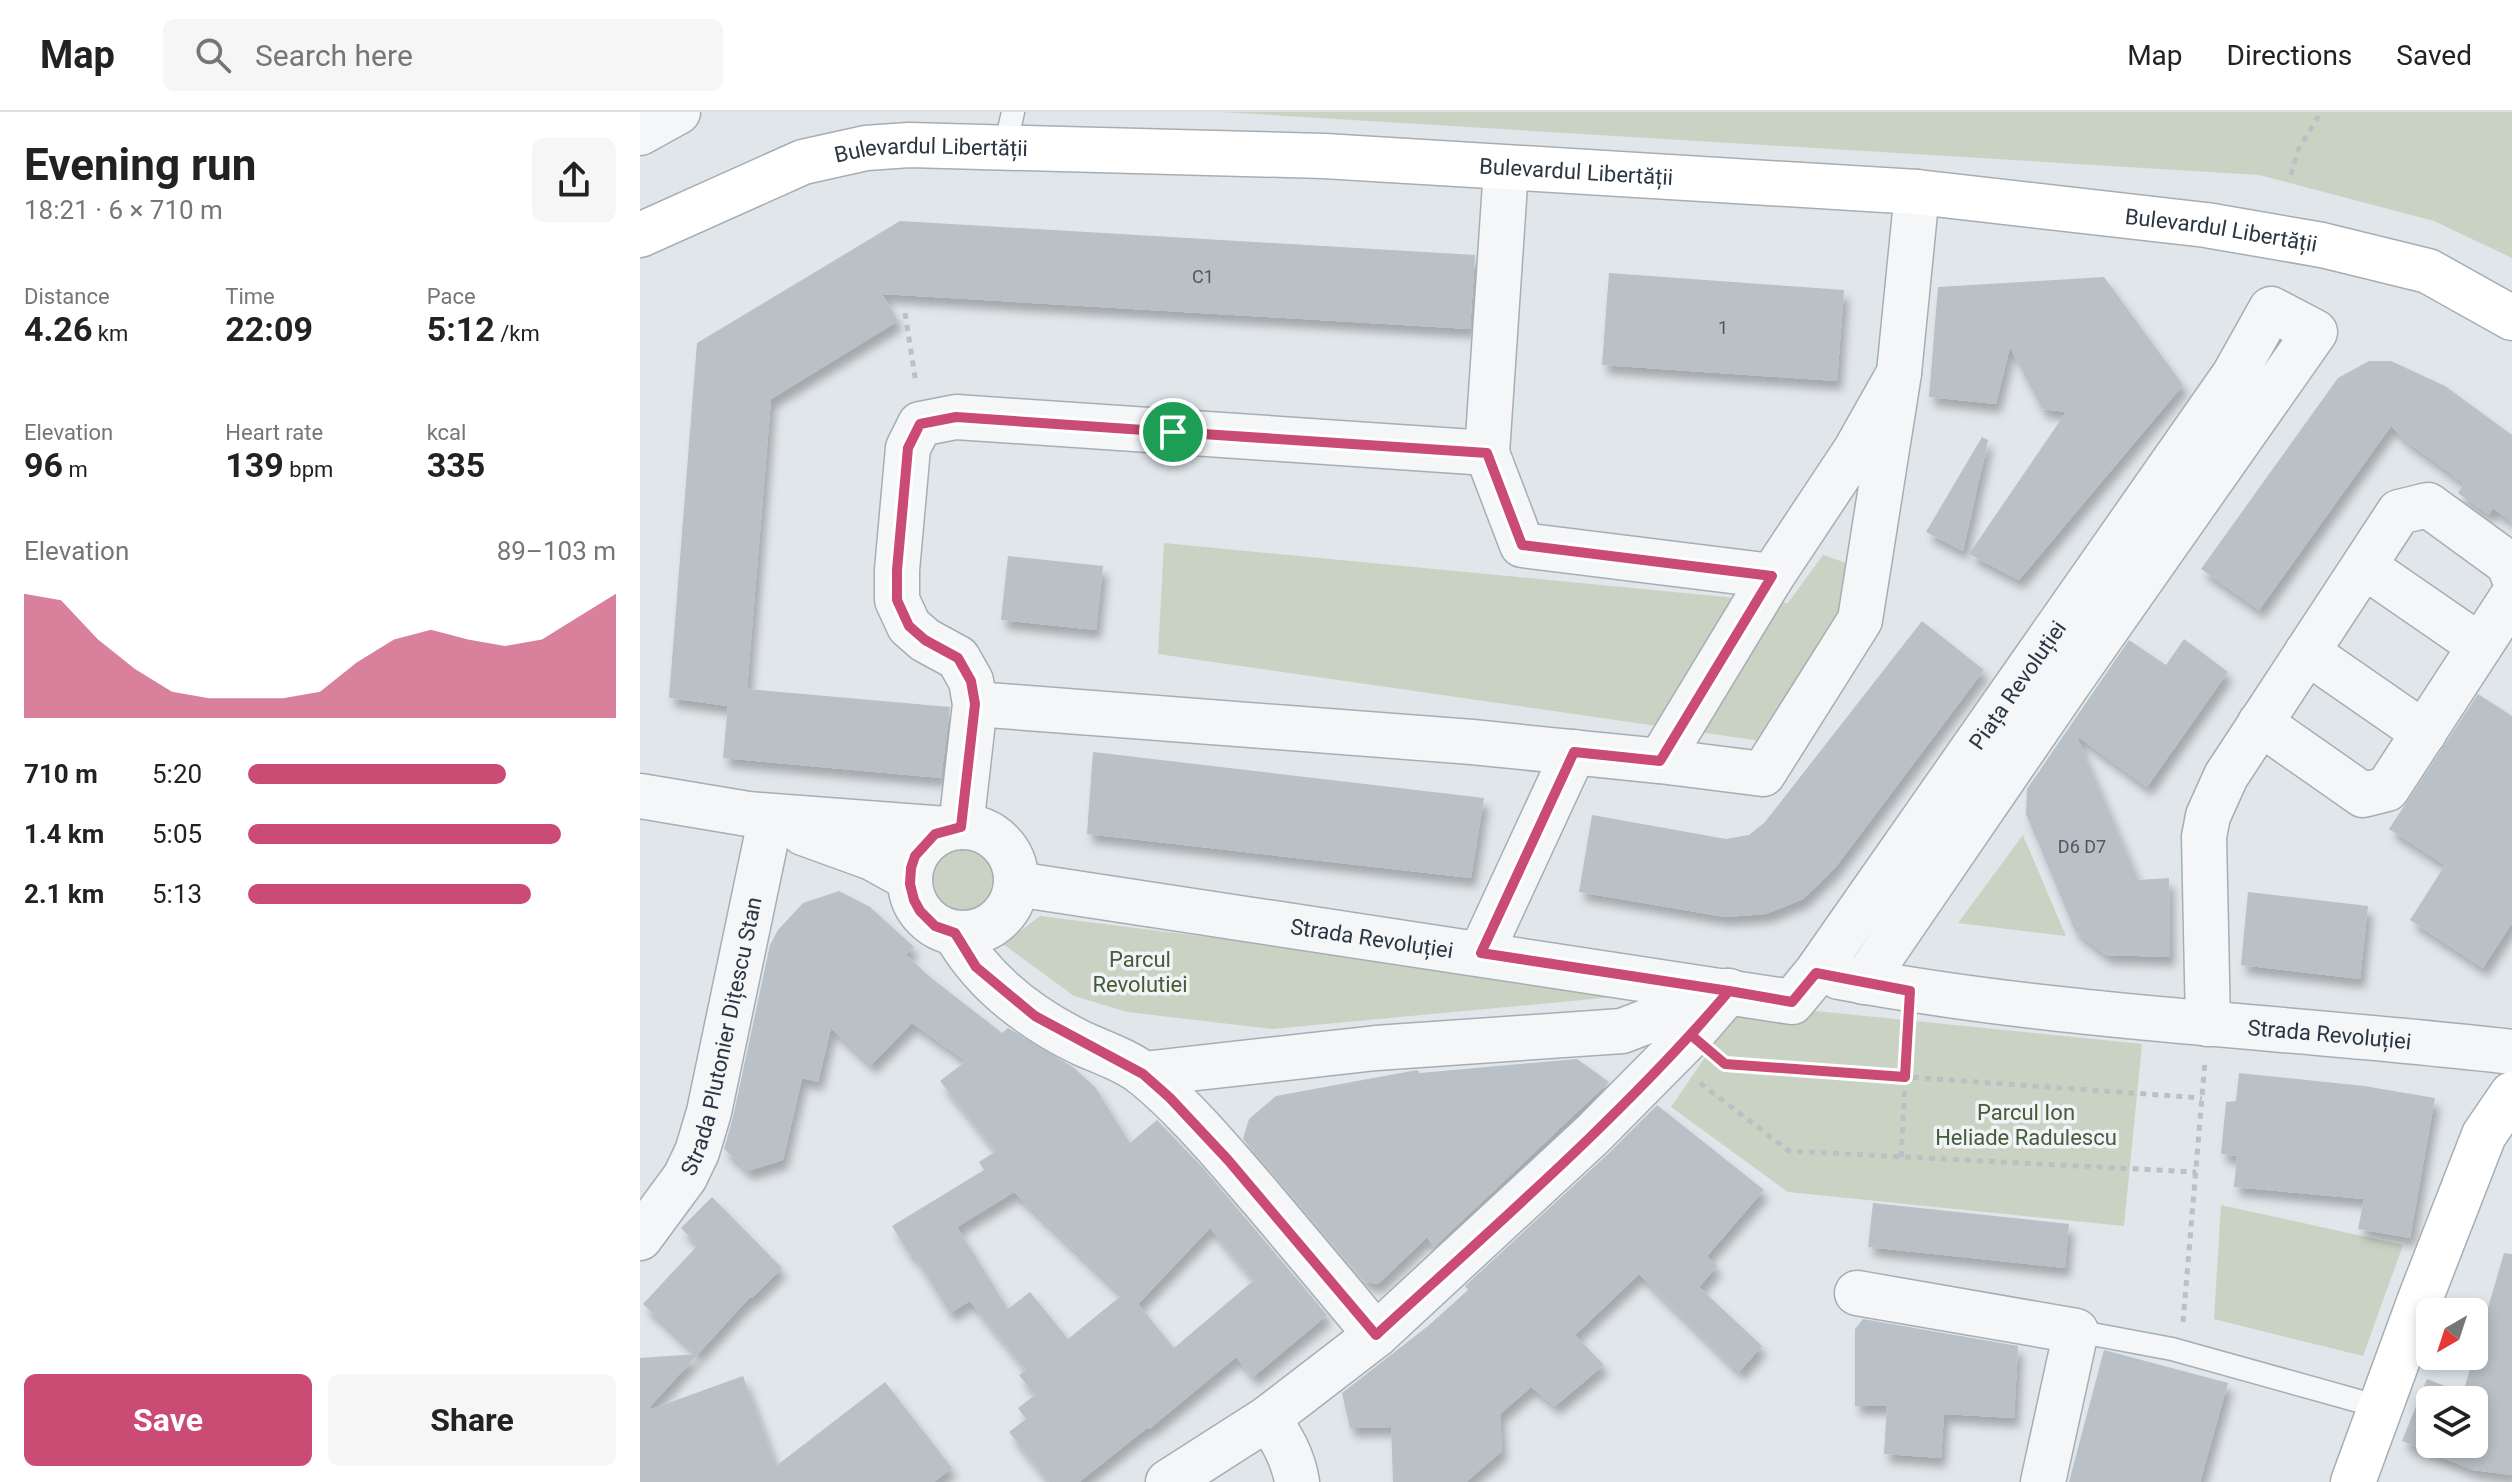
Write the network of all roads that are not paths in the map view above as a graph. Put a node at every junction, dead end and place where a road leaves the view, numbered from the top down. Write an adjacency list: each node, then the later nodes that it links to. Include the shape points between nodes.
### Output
1 (678, 112): 3 (street)
2 (1009, 130): 4 (street, Bulevardul Libertății); 6 (street, Bulevardul Libertății, via 803,162)
3 (640, 133)
4 (1506, 169): 5 (street, Bulevardul Libertății); 9 (street)
5 (1917, 192): 7 (street, Bulevardul Libertății, via 2206,225 2322,245 2428,271); 8 (street)
6 (640, 235)
7 (2512, 318)
8 (1899, 373): 12 (street, via 1855,451); 20 (street, via 1860,620 1763,774)
9 (1487, 453): 12 (street, via 1522,545); 16 (street, via 956,417 920,424 908,448 897,600 917,634 958,658)
10 (2364, 566): 11 (street, via 2399,512 2428,505 2509,564); 14 (street); 15 (street)
11 (2512, 573)
12 (1772, 576): 20 (street)
13 (2512, 597): 14 (street)
14 (2480, 646): 18 (street)
15 (2307, 652): 17 (street); 18 (street)
16 (986, 705): 19 (street); 23 (street)
17 (2260, 723): 18 (street, via 2363,795 2387,789); 31 (street, via 2216,795 2204,837)
18 (2424, 733)
19 (1574, 752): 20 (street); 27 (street)
20 (1660, 761)
21 (640, 796): 22 (street)
22 (759, 818): 23 (street); 24 (street, via 872,858); 35 (street, Strada Plutonier Dițescu Stan, via 709,1112 685,1177)
23 (963, 829): 24 (street, via 935,834 922,846); 25 (street, via 995,836 1010,853)
24 (910, 879): 26 (street, via 920,911 935,926)
25 (1016, 884): 26 (street, via 1011,904 995,923 980,931); 27 (street, Strada Revoluției)
26 (955, 933): 33 (street, via 976,967 1035,1016)
27 (1481, 953): 30 (street, Strada Revoluției)
28 (1816, 973): 29 (street, Strada Revoluției); 29 (street, Piața Revoluției, via 2234,375 2271,309 2315,332); 30 (street, Piața Revoluției, via 1792,1002)
29 (1864, 982): 31 (street, Strada Revoluției)
30 (1729, 991): 33 (street, via 1622,1031 1376,1048); 38 (street, via 1593,1134)
31 (2208, 1024): 32 (street, Strada Revoluției)
32 (2512, 1052)
33 (1143, 1074): 38 (street, via 1228,1160)
34 (2512, 1094): 39 (street, via 2484,1135)
35 (640, 1238)
36 (1857, 1293): 37 (street)
37 (2076, 1331): 39 (lane, via 2181,1351); 43 (street)
38 (1376, 1335): 40 (street)
39 (2380, 1407): 44 (street)
40 (1268, 1418): 41 (street); 42 (street, via 1294,1463)
41 (1168, 1482)
42 (1297, 1482)
43 (2043, 1482)
44 (2353, 1482)

